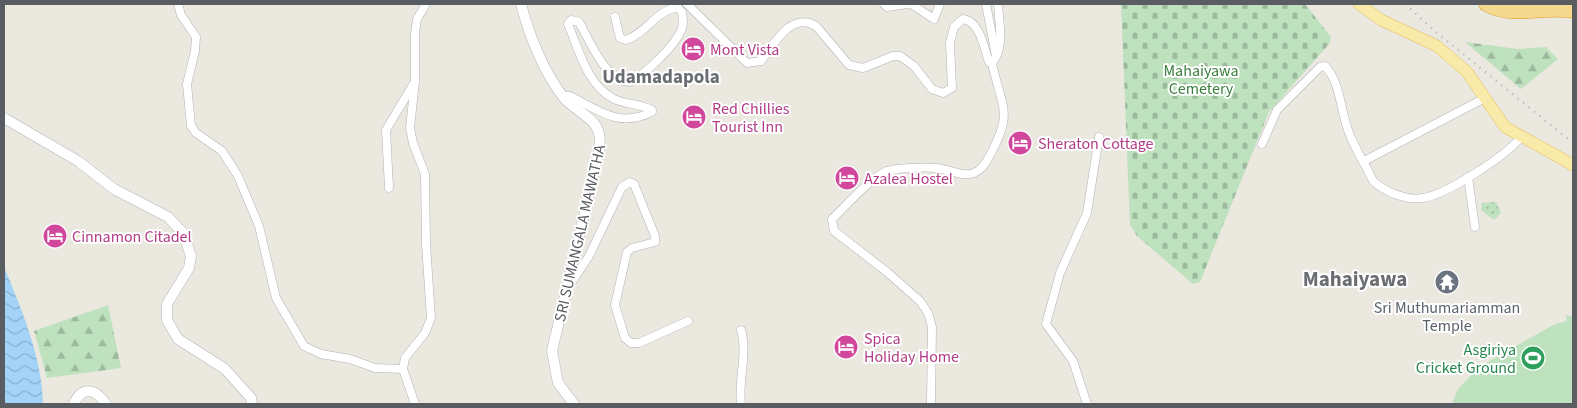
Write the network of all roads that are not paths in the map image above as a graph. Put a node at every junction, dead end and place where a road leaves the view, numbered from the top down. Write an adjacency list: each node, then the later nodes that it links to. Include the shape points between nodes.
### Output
1 (178, 4): 30 (street, via 181,15 196,37 196,51 187,84 191,126 222,151 238,176 259,226 276,298 304,346 321,354 375,368)
2 (426, 4): 15 (street, via 417,20 415,33)
3 (521, 4): 16 (street, SRI SUMANGALA MAWATHA, via 536,49)
4 (687, 4): 14 (street, via 747,63 761,61 786,28 809,22 849,65 863,68 900,56 914,66 932,89 943,94 952,88 950,43 954,26 963,18 977,28 989,62)
5 (884, 4): 6 (street, via 887,7)
6 (909, 4): 7 (street, via 934,19)
7 (940, 4)
8 (986, 4): 14 (street)
9 (998, 4): 14 (street, via 1000,46)
10 (1359, 4): 17 (main road, via 1381,20 1436,46 1467,72)
11 (1486, 4): 12 (highway, via 1512,13)
12 (1573, 10)
13 (615, 17): 16 (street, via 620,38 626,40 638,36 662,11 677,7 682,12 684,21 673,43 640,77 630,82 614,77 579,22 571,20 568,24 588,72 600,90 615,100 646,106 652,112 638,119 619,120 570,96)
14 (995, 60): 37 (street, via 1005,121 983,167 964,174 935,168 888,170 831,222 834,232 887,272 920,301 928,313 932,326)
15 (415, 81): 25 (street, via 386,130); 30 (street, via 410,128 425,174 431,318 425,333 406,358)
16 (563, 96): 27 (street, SRI SUMANGALA MAWATHA, via 572,107 596,124 600,136)
17 (1485, 98): 20 (main road, via 1498,119); 22 (street)
18 (4, 118): 33 (street, via 78,161 114,189 168,217 183,233 191,256 189,268 167,304 167,320 178,339 224,369 251,398)
19 (1099, 137): 38 (street, via 1087,213 1060,273 1046,324 1073,361)
20 (1521, 138): 23 (main road); 24 (street, via 1508,152)
21 (1262, 144): 22 (street, via 1277,110 1320,67 1325,66 1344,110 1349,134)
22 (1364, 161): 24 (street, via 1373,181 1409,199 1434,196)
23 (1573, 165)
24 (1468, 177): 26 (street)
25 (389, 188)
26 (1475, 227)
27 (567, 290): 28 (street, via 589,256 622,187 630,182 634,184 655,242 632,248 625,258 615,305 625,338 631,343 639,343); 35 (street, SRI SUMANGALA MAWATHA, via 552,351 558,383)
28 (688, 321)
29 (741, 330): 36 (street, via 745,342 739,389)
30 (403, 369): 34 (street)
31 (74, 404): 32 (street, via 84,392 92,391 99,394)
32 (106, 404)
33 (252, 404)
34 (414, 404)
35 (574, 404)
36 (741, 404)
37 (931, 404)
38 (1086, 404)

